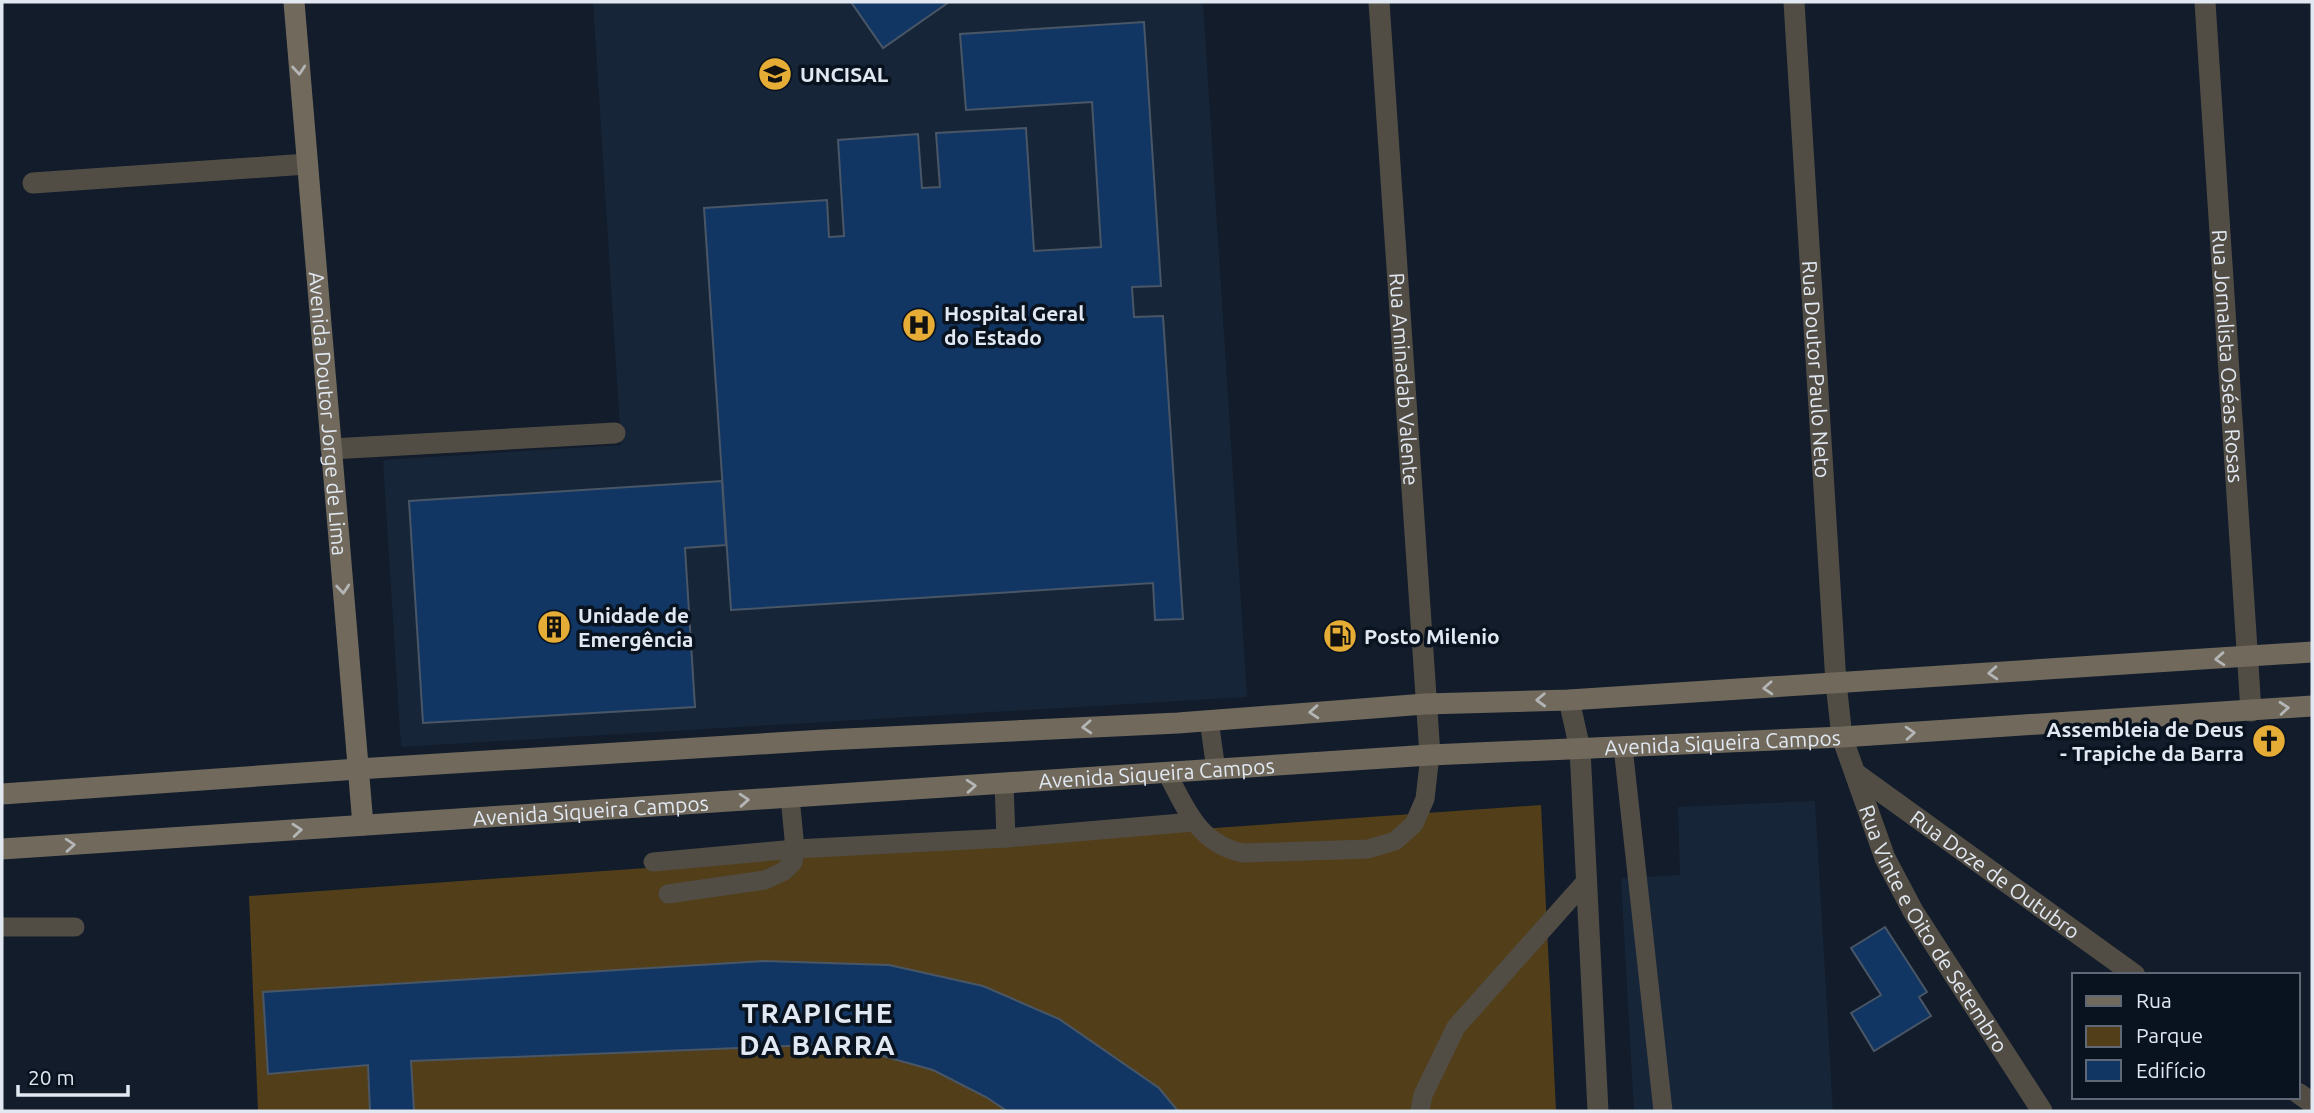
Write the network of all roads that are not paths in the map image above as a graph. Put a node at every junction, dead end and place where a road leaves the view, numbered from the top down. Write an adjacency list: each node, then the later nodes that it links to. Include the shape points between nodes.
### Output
1 (294, 2): 5 (main road, Avenida Doutor Jorge de Lima, one-way to 5)
2 (1379, 2): 13 (street, Rua Aminadab Valente)
3 (1794, 2): 11 (street, Rua Doutor Paulo Neto)
4 (2205, 2): 10 (street, Rua Jornalista Oséas Rosas)
5 (307, 164): 6 (street); 8 (main road, Avenida Doutor Jorge de Lima)
6 (33, 183)
7 (615, 433): 8 (street)
8 (331, 449): 21 (main road, Avenida Doutor Jorge de Lima, one-way to 21)
9 (2312, 652): 10 (main road)
10 (2248, 657): 11 (main road, one-way to 11); 15 (street, Rua Jornalista Oséas Rosas)
11 (1836, 683): 12 (main road, one-way to 12); 17 (street, Rua Doutor Paulo Neto)
12 (1569, 699): 13 (main road, one-way to 13); 19 (street)
13 (1425, 704): 16 (main road, one-way to 16); 20 (street, Rua Aminadab Valente)
14 (2312, 706): 15 (main road, Avenida Siqueira Campos, one-way to 14)
15 (2251, 711): 17 (main road, Avenida Siqueira Campos, one-way to 15)
16 (1209, 720): 21 (main road, one-way to 21); 22 (lane)
17 (1842, 737): 18 (main road, Avenida Siqueira Campos); 24 (street, Rua Vinte e Oito de Setembro)
18 (1623, 747): 19 (main road, Avenida Siqueira Campos); 41 (lane)
19 (1580, 749): 20 (main road, Avenida Siqueira Campos); 34 (street)
20 (1430, 755): 22 (main road, Avenida Siqueira Campos); 28 (lane, via 1425,799 1414,824 1395,841 1368,849 1243,853 1216,844)
21 (358, 769): 26 (main road); 29 (main road, Avenida Doutor Jorge de Lima)
22 (1216, 770): 23 (main road, Avenida Siqueira Campos)
23 (1167, 773): 25 (main road, Avenida Siqueira Campos); 28 (lane)
24 (1855, 773): 38 (street, Rua Doze de Outubro); 42 (street, Rua Vinte e Oito de Setembro, via 1885,858 1913,911)
25 (1004, 783): 27 (main road, Avenida Siqueira Campos, one-way to 25); 30 (lane)
26 (2, 794)
27 (789, 797): 29 (main road, Avenida Siqueira Campos, one-way to 27); 32 (lane)
28 (1193, 822): 30 (lane)
29 (363, 825): 31 (main road, Avenida Siqueira Campos, one-way to 29)
30 (1006, 838): 32 (lane)
31 (2, 849)
32 (795, 849): 33 (lane); 35 (lane, via 793,862 765,880)
33 (653, 862)
34 (1587, 880): 39 (lane, via 1456,1027 1423,1095); 40 (street)
35 (668, 894)
36 (2, 927): 37 (lane)
37 (75, 927)
38 (2132, 973)
39 (1420, 1111)
40 (1598, 1111)
41 (1662, 1111)
42 (2042, 1111)

